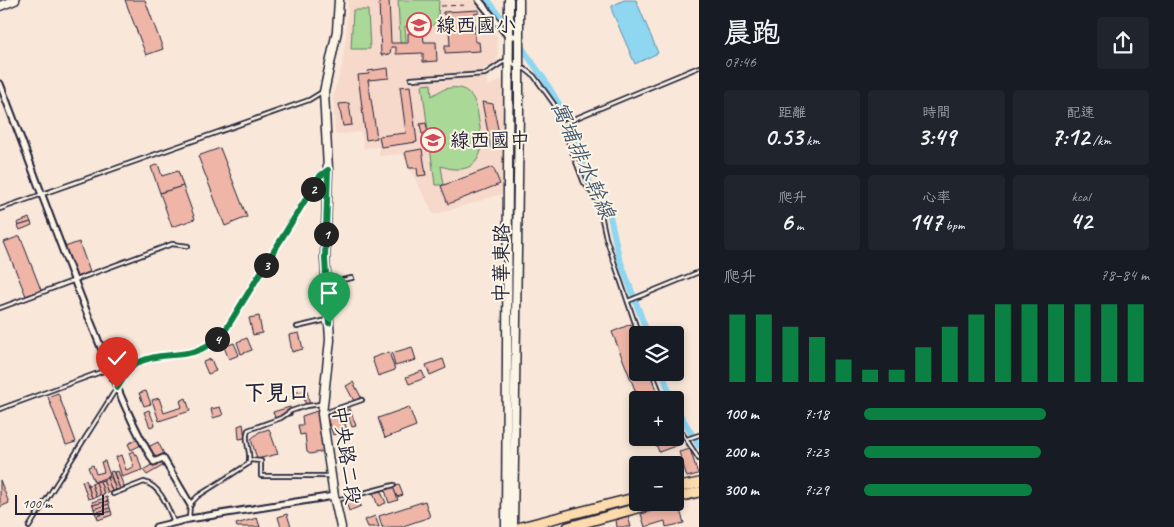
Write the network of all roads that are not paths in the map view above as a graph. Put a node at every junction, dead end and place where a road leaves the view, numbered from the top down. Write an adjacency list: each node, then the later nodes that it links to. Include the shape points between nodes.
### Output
1 (15, 0): 6 (main road)
2 (339, 0): 14 (main road, 中央路二段, via 337,31)
3 (479, 0): 7 (street)
4 (509, 0): 7 (main road, 中華東路)
5 (519, 0): 8 (main road, 中華東路)
6 (0, 6)
7 (508, 36): 8 (street); 9 (main road, 中華東路)
8 (519, 36): 11 (main road, 中華東路)
9 (508, 59): 11 (lane); 12 (lane, via 485,74); 56 (main road, 中華東路)
10 (699, 67): 15 (lane)
11 (519, 68): 15 (lane, via 525,68 534,76 554,104); 57 (main road, 中華東路)
12 (411, 78)
13 (0, 84): 17 (street)
14 (324, 92): 16 (main road, 中央路二段); 17 (lane)
15 (562, 124): 24 (lane, via 584,183 599,206 606,238)
16 (328, 170): 23 (main road, 中央路二段); 30 (lane, via 320,176 223,334 195,352 139,362 128,370)
17 (42, 194): 18 (lane); 22 (street)
18 (0, 209)
19 (188, 246): 22 (lane, via 172,244)
20 (699, 272): 24 (lane)
21 (352, 278): 23 (lane)
22 (74, 281): 25 (lane); 29 (street)
23 (326, 283): 26 (main road, 中央路二段)
24 (628, 301): 27 (lane)
25 (0, 308)
26 (329, 320): 28 (lane); 32 (main road, 中央路二段, via 330,340)
27 (636, 326)
28 (297, 327)
29 (109, 369): 30 (street); 33 (lane)
30 (117, 388): 49 (street, via 142,443 154,462 163,458); 53 (lane)
31 (362, 400): 34 (lane)
32 (322, 404): 34 (main road, 中央路二段); 39 (lane, via 291,411 248,430 245,437)
33 (0, 410)
34 (322, 414): 40 (main road, 中央路二段)
35 (684, 434): 37 (lane)
36 (698, 436): 37 (lane)
37 (687, 438): 38 (lane)
38 (699, 459)
39 (250, 460): 40 (lane, via 261,461 261,476); 49 (lane)
40 (332, 476): 47 (main road, 中央路二段)
41 (699, 482): 43 (main road)
42 (394, 485): 47 (lane)
43 (684, 486)
44 (699, 492): 46 (main road)
45 (113, 494): 52 (lane, via 149,483 164,499)
46 (684, 496)
47 (335, 498): 51 (street); 55 (main road, 中央路二段)
48 (629, 500): 58 (main road)
49 (190, 504): 51 (lane)
50 (629, 510): 59 (main road)
51 (189, 519): 52 (street)
52 (174, 522): 54 (street)
53 (29, 527)
54 (156, 527)
55 (341, 527)
56 (506, 527)
57 (513, 527)
58 (521, 527)
59 (568, 527)

